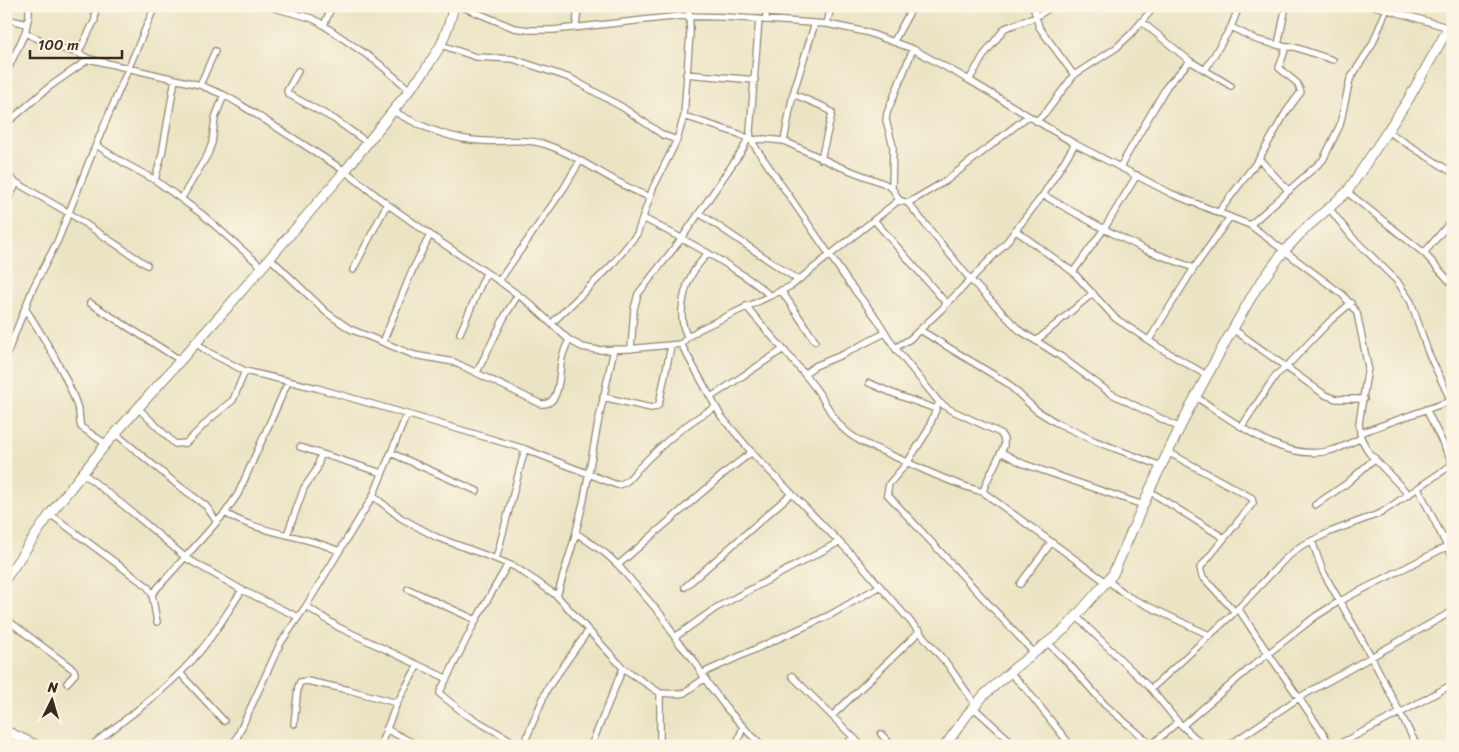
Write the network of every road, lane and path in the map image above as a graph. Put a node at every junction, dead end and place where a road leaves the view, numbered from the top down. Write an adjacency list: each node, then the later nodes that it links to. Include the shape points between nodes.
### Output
1 (29, 6): 28 (street)
2 (95, 6): 41 (street, via 95,20)
3 (155, 6): 45 (street)
4 (267, 6): 30 (street, via 311,18)
5 (332, 6): 30 (street)
6 (454, 6): 37 (street)
7 (460, 6): 31 (street, via 514,28)
8 (578, 6): 31 (street)
9 (689, 6): 20 (street)
10 (766, 6): 24 (street)
11 (831, 6): 29 (street)
12 (913, 6): 35 (street)
13 (1033, 6): 21 (street)
14 (1054, 6): 21 (street)
15 (1155, 6): 26 (street)
16 (1239, 6): 32 (street)
17 (1286, 6): 36 (street)
18 (1375, 6): 19 (street)
19 (1387, 8): 33 (street); 82 (street, via 1372,45 1350,79 1340,125 1329,149 1323,160)
20 (690, 16): 23 (street); 31 (street); 49 (street)
21 (1036, 17): 50 (street, via 1038,27); 53 (street, via 1005,28)
22 (6, 19): 28 (street)
23 (759, 19): 24 (street); 52 (street)
24 (766, 19): 27 (street)
25 (1453, 20): 33 (street)
26 (1142, 22): 44 (street); 50 (street, via 1116,48)
27 (815, 23): 29 (street); 57 (street)
28 (27, 24): 34 (street)
29 (827, 24): 35 (street)
30 (324, 25): 56 (street)
31 (576, 27)
32 (1231, 28): 36 (street, via 1256,40); 46 (street)
33 (1450, 28): 64 (street)
34 (25, 33): 41 (street); 48 (street)
35 (894, 41): 39 (street)
36 (1278, 44): 38 (street)
37 (440, 45): 56 (street); 66 (street, via 476,57 513,59 570,78 663,135)
38 (1286, 47): 43 (street); 72 (street, via 1279,68 1297,83 1301,92)
39 (913, 49): 53 (street); 81 (street, via 886,120 893,146)
40 (215, 51): 54 (street)
41 (78, 53): 42 (street)
42 (89, 59): 45 (street); 63 (street, via 49,86)
43 (1333, 60)
44 (1190, 62): 46 (street); 74 (street, via 1167,86)
45 (130, 68): 51 (street); 69 (street)
46 (1204, 70): 55 (street)
47 (298, 71): 68 (street, via 288,94 334,119)
48 (6, 74)
49 (686, 74): 52 (street); 60 (street)
50 (1074, 75): 62 (street)
51 (175, 79): 54 (street); 79 (street)
52 (755, 80): 65 (street)
53 (969, 80): 61 (street)
54 (200, 85): 58 (street)
55 (1231, 86)
56 (410, 90): 59 (street)
57 (794, 94): 67 (street); 71 (street, via 832,113)
58 (224, 95): 75 (street); 86 (street, via 215,118 208,154)
59 (394, 111): 68 (street); 73 (street, via 428,129 460,139 528,141 565,152)
60 (684, 116): 65 (street); 66 (street)
61 (1028, 116): 62 (street); 89 (street, via 946,180)
62 (1036, 121): 70 (street)
63 (6, 124)
64 (1387, 131): 76 (street); 83 (street)
65 (750, 139): 67 (street); 93 (street); 107 (street)
66 (677, 140): 85 (street)
67 (784, 142): 71 (street)
68 (368, 143): 75 (street)
69 (96, 144): 79 (street); 92 (street)
70 (1075, 144): 74 (street); 84 (street)
71 (821, 159): 81 (street)
72 (1259, 159): 82 (street); 94 (street)
73 (580, 161): 85 (street); 117 (street)
74 (1120, 167): 78 (street)
75 (345, 171): 90 (street); 108 (street)
76 (1453, 173)
77 (6, 175): 80 (street)
78 (1137, 176): 94 (street); 100 (street)
79 (155, 180): 86 (street)
80 (17, 183): 88 (street); 92 (street)
81 (892, 188): 87 (street)
82 (1289, 191): 99 (street)
83 (1347, 192): 91 (street); 106 (street)
84 (1043, 195): 100 (street); 101 (street)
85 (650, 197): 96 (street)
86 (181, 199): 110 (street, via 204,215)
87 (899, 200): 89 (street); 98 (street)
88 (6, 203)
89 (908, 203): 115 (street)
90 (387, 204): 102 (street); 112 (street)
91 (1329, 208): 104 (street); 161 (street, via 1352,237 1397,281 1411,302 1428,352)
92 (69, 213): 109 (street); 127 (street)
93 (699, 213): 103 (street); 116 (street)
94 (1218, 213): 95 (street)
95 (1230, 217): 99 (street); 111 (street)
96 (643, 218): 103 (street); 128 (street, via 637,234 611,266)
97 (1453, 219): 106 (street)
98 (874, 220): 107 (street); 125 (street)
99 (1250, 225): 104 (street)
100 (1104, 229): 111 (street, via 1146,250); 113 (street)
101 (1015, 230): 113 (street); 115 (street)
102 (430, 235): 114 (street); 140 (street)
103 (682, 238): 105 (street); 146 (street, via 638,294)
104 (1284, 251): 124 (street, via 1344,294); 129 (street)
105 (708, 253): 122 (street, via 756,283); 135 (street, via 686,288 682,324)
106 (1424, 253): 118 (street)
107 (830, 256): 116 (street); 132 (street)
108 (270, 258): 110 (street); 140 (street, via 337,321)
109 (147, 265)
110 (262, 267): 141 (street)
111 (1194, 268): 137 (street)
112 (353, 270)
113 (1073, 272): 120 (street)
114 (486, 273): 117 (street); 131 (street)
115 (970, 279): 125 (street); 139 (street, via 1019,330)
116 (798, 280): 119 (street)
117 (499, 281): 121 (street)
118 (1453, 285)
119 (781, 290): 122 (street); 138 (street)
120 (1093, 293): 137 (street, via 1115,318); 139 (street)
121 (518, 295): 128 (street); 152 (street)
122 (770, 296): 126 (street)
123 (90, 303): 149 (street)
124 (1351, 303): 150 (street); 160 (street, via 1357,313 1368,367)
125 (947, 304): 130 (street)
126 (746, 306): 135 (street); 147 (street)
127 (24, 308): 134 (street); 172 (street, via 46,342 72,394 81,427)
128 (552, 323): 136 (street)
129 (1232, 329): 150 (street); 154 (street)
130 (920, 330): 144 (street); 183 (street, via 1007,383 1036,410 1055,422)
131 (460, 333)
132 (885, 333): 144 (street); 153 (street)
133 (6, 334): 134 (street)
134 (14, 337): 148 (street)
135 (688, 337): 142 (street)
136 (569, 340): 145 (street, via 582,347); 152 (street, via 563,351 556,393 552,402 547,404)
137 (1149, 340): 154 (street)
138 (815, 341)
139 (1036, 341): 169 (street, via 1110,393)
140 (383, 342): 152 (street, via 414,355 454,362)
141 (196, 343): 149 (street); 151 (street)
142 (681, 344): 143 (street); 158 (street)
143 (671, 346): 146 (street); 157 (street, via 656,407)
144 (895, 348): 162 (street)
145 (614, 349): 146 (street); 157 (street)
146 (631, 349)
147 (782, 350): 153 (street); 158 (street)
148 (6, 356)
149 (180, 360): 164 (street)
150 (1286, 367): 160 (street, via 1330,398); 168 (street, via 1276,375)
151 (245, 371): 155 (street); 164 (street, via 233,400 182,445 175,444)
152 (477, 372)
153 (804, 374): 181 (street, via 839,424 871,447)
154 (1208, 376): 159 (street)
155 (288, 382): 167 (street); 196 (street, via 246,479)
156 (869, 383): 166 (street)
157 (604, 397): 186 (street)
158 (711, 397): 163 (street)
159 (1196, 397): 168 (street); 169 (street)
160 (1364, 399): 171 (street)
161 (1452, 400): 165 (street)
162 (939, 402): 166 (street); 176 (street, via 1000,432 1004,439)
163 (716, 407): 175 (street); 186 (street, via 688,423 622,485 611,484)
164 (138, 408): 170 (street)
165 (1426, 409): 171 (street); 182 (street)
166 (936, 410): 181 (street, via 927,432)
167 (407, 414): 174 (street); 178 (street)
168 (1242, 426): 171 (street, via 1272,444 1303,452 1332,450)
169 (1180, 428): 177 (street)
170 (116, 434): 172 (street); 198 (street, via 206,506)
171 (1361, 435): 180 (street)
172 (106, 444): 184 (street)
173 (300, 447): 179 (street)
174 (525, 450): 186 (street); 211 (street)
175 (752, 452): 191 (street); 213 (street)
176 (1001, 452): 190 (street); 194 (street, via 1024,464)
177 (1168, 452): 183 (street); 202 (street, via 1252,498 1252,503)
178 (391, 453): 185 (street); 188 (street)
179 (321, 454): 185 (street); 201 (street, via 317,469 304,488)
180 (1375, 458): 192 (street); 195 (street, via 1346,484)
181 (907, 463): 190 (street, via 957,485); 237 (street, via 889,484 887,494)
182 (1453, 464): 187 (street)
183 (1161, 466): 189 (street)
184 (83, 473): 197 (street); 209 (street)
185 (382, 473): 193 (street)
186 (589, 474): 199 (street)
187 (1418, 488): 192 (street); 203 (street)
188 (477, 491)
189 (1149, 491): 194 (street); 202 (street)
190 (983, 492): 206 (street)
191 (791, 494): 205 (street); 218 (street)
192 (1408, 495): 204 (street, via 1381,512)
193 (373, 496): 208 (street); 211 (street, via 401,518 436,537)
194 (1143, 505): 215 (street, via 1120,560)
195 (1315, 505)
196 (225, 513): 198 (street); 201 (street, via 252,526)
197 (50, 514): 214 (street); 221 (street, via 147,586)
198 (216, 522): 209 (street)
199 (576, 533): 213 (street); 222 (street)
200 (1453, 534): 203 (street)
201 (287, 535): 208 (street)
202 (1224, 538): 225 (street, via 1200,572)
203 (1443, 539): 207 (street)
204 (1312, 541): 223 (street, via 1323,572); 225 (street, via 1285,559)
205 (839, 542): 217 (street); 235 (street, via 716,608)
206 (1051, 542): 215 (street); 216 (street)
207 (1446, 547): 210 (street); 223 (street)
208 (339, 551): 224 (street)
209 (186, 558): 220 (street); 221 (street)
210 (1453, 558)
211 (496, 559): 212 (street)
212 (508, 564): 222 (street); 230 (street)
213 (618, 565): 235 (street, via 663,617)
214 (6, 578)
215 (1106, 581): 228 (street); 234 (street, via 1129,597)
216 (1020, 584)
217 (880, 586): 233 (street); 244 (street, via 830,615)
218 (685, 587)
219 (408, 589): 230 (street)
220 (242, 590): 227 (street); 243 (street, via 201,650)
221 (152, 594): 231 (street)
222 (556, 596): 232 (street)
223 (1340, 601): 238 (street); 239 (street)
224 (306, 606): 227 (street); 240 (street, via 338,627)
225 (1236, 610): 234 (street); 238 (street)
226 (1453, 611): 239 (street)
227 (298, 617): 268 (street, via 280,644)
228 (1077, 617): 236 (street); 249 (street)
229 (6, 619): 247 (street, via 74,670 75,674)
230 (476, 620): 246 (street)
231 (157, 622)
232 (588, 631): 241 (street); 271 (street, via 547,690)
233 (920, 632): 253 (street, via 948,664); 255 (street)
234 (1209, 636): 249 (street)
235 (675, 637): 244 (street)
236 (1048, 643): 237 (street); 265 (street, via 1105,705)
237 (1034, 652): 242 (street)
238 (1268, 654): 251 (street); 258 (street)
239 (1370, 656): 251 (street); 254 (street)
240 (418, 664): 246 (street); 252 (street)
241 (623, 668): 250 (street); 272 (street)
242 (1009, 672): 253 (street); 280 (street)
243 (180, 673): 256 (street); 267 (street)
244 (704, 676): 250 (street, via 684,693); 259 (street)
245 (792, 676): 255 (street)
246 (446, 678): 271 (street, via 440,694 465,714)
247 (68, 683)
248 (1453, 684): 254 (street)
249 (1151, 689): 258 (street)
250 (660, 694): 273 (street)
251 (1300, 697): 282 (street); 283 (street)
252 (397, 703): 257 (street, via 349,690 300,682); 260 (street)
253 (974, 705): 264 (street); 279 (street)
254 (1400, 713): 283 (street); 284 (street)
255 (832, 716): 263 (street)
256 (224, 722)
257 (294, 724)
258 (1180, 724): 265 (street); 281 (street)
259 (743, 727): 274 (street); 275 (street)
260 (386, 729): 269 (street); 270 (street)
261 (6, 731): 266 (street)
262 (880, 734): 278 (street)
263 (853, 737): 276 (street); 277 (street)
264 (948, 745)
265 (1151, 745)
266 (38, 746)
267 (91, 746)
268 (233, 746)
269 (380, 746)
270 (419, 746)
271 (522, 746)
272 (591, 746)
273 (660, 746)
274 (736, 746)
275 (762, 746)
276 (845, 746)
277 (862, 746)
278 (892, 746)
279 (1016, 746)
280 (1070, 746)
281 (1204, 746)
282 (1228, 746)
283 (1333, 746)
284 (1417, 746)

